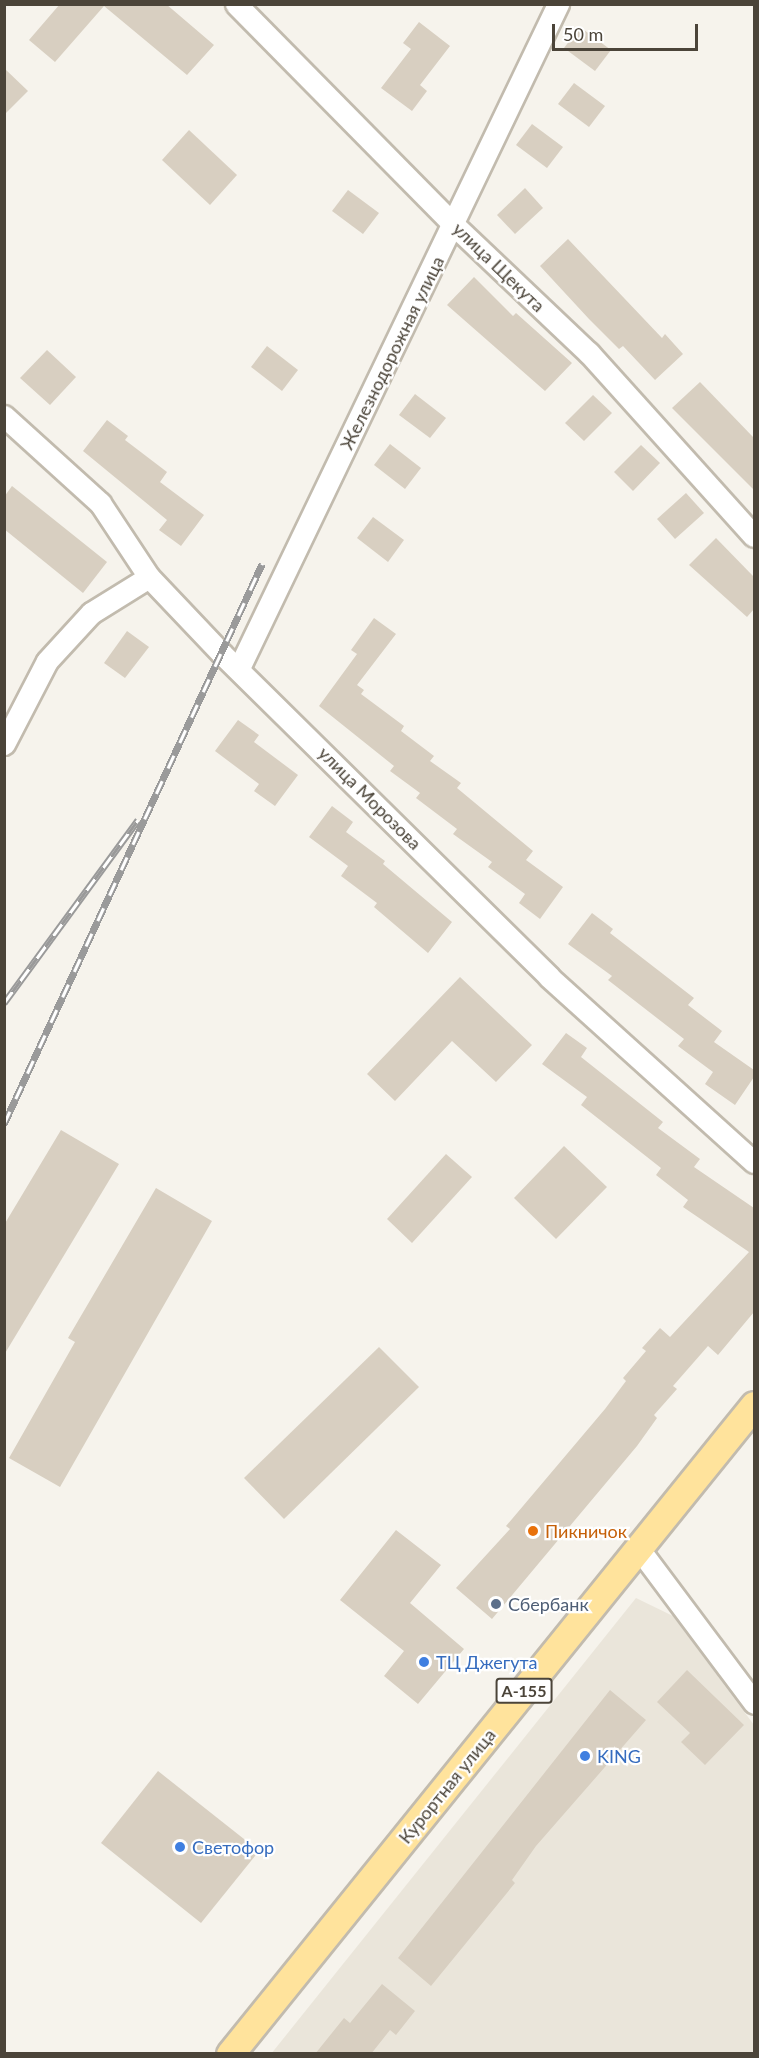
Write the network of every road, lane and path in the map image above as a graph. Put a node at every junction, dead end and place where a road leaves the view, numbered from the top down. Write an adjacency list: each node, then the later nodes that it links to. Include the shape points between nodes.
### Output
1 (236, 4): 3 (street, улица Щекута)
2 (558, 4): 3 (street, Железнодорожная улица)
3 (454, 225): 5 (street, улица Щекута, via 589,353); 7 (street, Железнодорожная улица)
4 (4, 416): 6 (street, улица Морозова, via 100,503)
5 (754, 536)
6 (149, 576): 7 (street, улица Морозова); 8 (street, via 90,614 47,661)
7 (239, 668): 9 (street, улица Морозова, via 549,977)
8 (7, 730)
9 (754, 1162)
10 (754, 1405): 11 (main road, Курортная улица / А-155)
11 (639, 1549): 12 (street); 13 (main road, Курортная улица / А-155)
12 (754, 1702)
13 (230, 2054)

